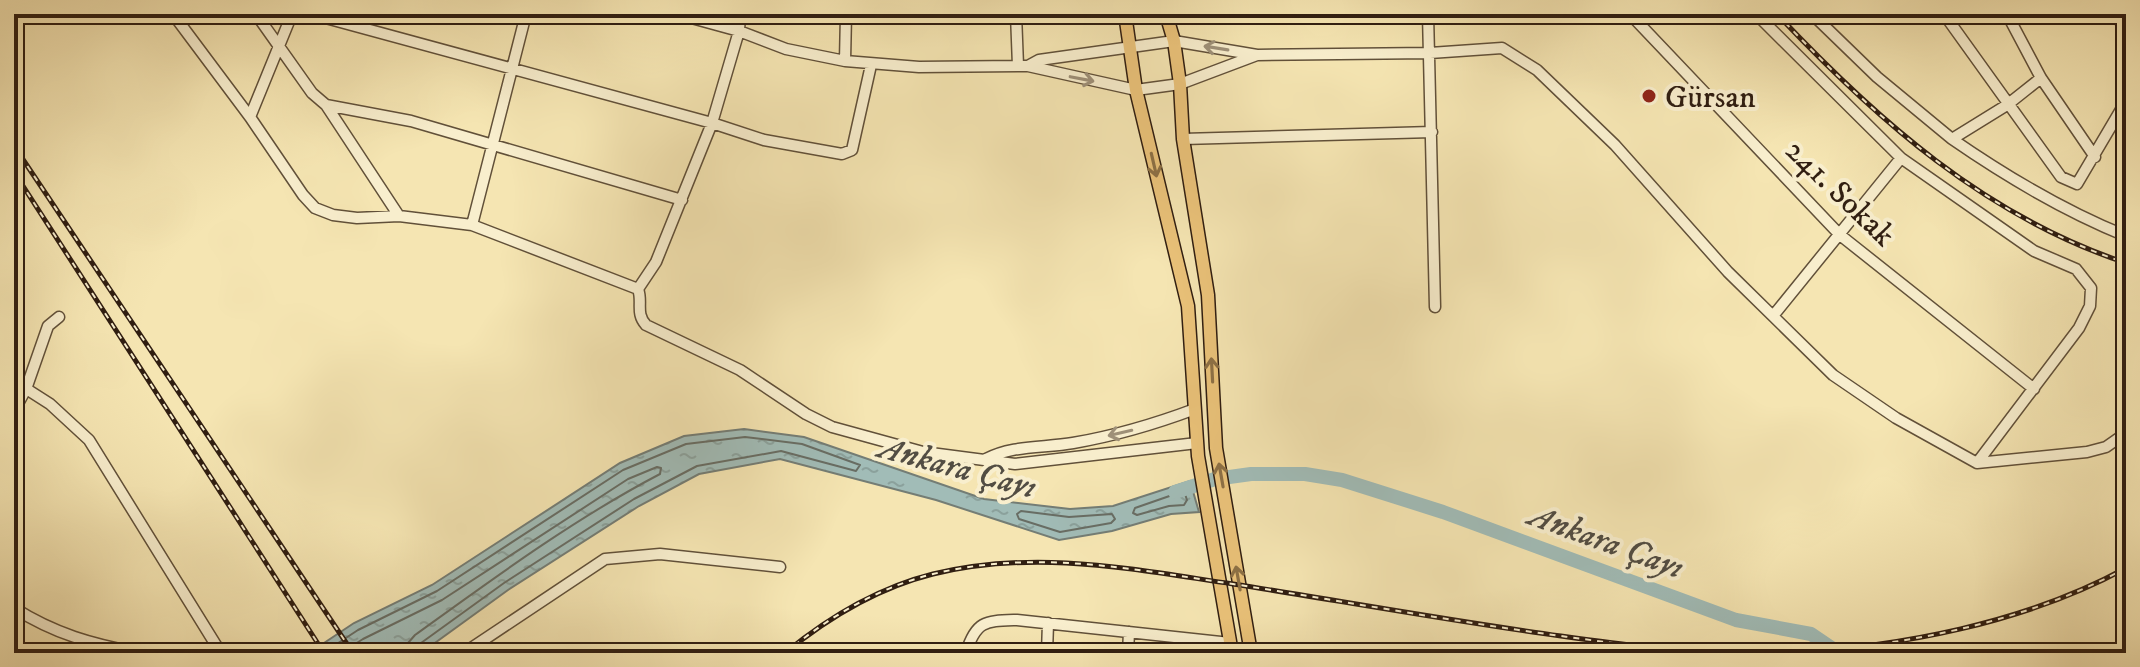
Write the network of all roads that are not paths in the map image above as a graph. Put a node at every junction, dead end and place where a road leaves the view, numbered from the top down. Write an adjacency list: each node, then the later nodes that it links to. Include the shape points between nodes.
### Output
1 (173, 14): 36 (street)
2 (256, 14): 22 (street)
3 (292, 14): 22 (street)
4 (311, 14): 29 (street)
5 (526, 14): 29 (street)
6 (677, 14): 20 (street)
7 (740, 14): 20 (street)
8 (846, 14): 26 (street)
9 (1016, 14): 28 (street)
10 (1125, 14): 23 (main road)
11 (1166, 14): 21 (main road)
12 (1428, 14): 24 (street)
13 (1630, 14): 48 (street, 241. Sokak)
14 (1756, 14): 43 (street)
15 (1812, 14): 40 (street)
16 (1944, 14): 35 (street)
17 (2007, 14): 30 (street)
18 (2114, 14): 19 (street)
19 (2126, 29)
20 (739, 31): 26 (street, via 786,49); 37 (street)
21 (1174, 41): 23 (street); 25 (street, one-way to 21); 31 (main road)
22 (279, 44): 34 (street); 36 (street)
23 (1129, 46): 28 (street); 32 (main road)
24 (1430, 53): 25 (street); 38 (street); 51 (street, via 1502,48 1537,70 1615,145)
25 (1257, 55): 31 (street)
26 (845, 61): 27 (street)
27 (871, 65): 28 (street); 37 (street, via 852,150 842,154 764,140)
28 (1023, 66): 32 (street, one-way to 32)
29 (512, 70): 37 (street); 41 (street)
30 (2041, 78): 35 (street); 42 (street)
31 (1180, 84): 32 (street); 39 (main road)
32 (1136, 90): 56 (main road, one-way to 56, via 1188,306)
33 (2126, 101): 42 (street)
34 (326, 105): 41 (street, via 411,121); 45 (street)
35 (2007, 105): 40 (street); 42 (street, via 2061,177 2077,184)
36 (250, 117): 45 (street, via 315,208 357,218)
37 (712, 123): 44 (street)
38 (1432, 132): 39 (street); 50 (street)
39 (1183, 139): 75 (main road, one-way to 39, via 1216,448 1208,295)
40 (1952, 139): 47 (street, via 2000,172)
41 (491, 146): 44 (street); 46 (street)
42 (2095, 157)
43 (1901, 158): 48 (street); 55 (street, via 2034,251 2076,269 2091,288 2090,306 2079,328)
44 (682, 200): 49 (street, via 656,262)
45 (399, 216): 46 (street)
46 (472, 225): 49 (street)
47 (2125, 234)
48 (1840, 235): 51 (street); 55 (street, 241. Sokak)
49 (638, 289): 60 (street, via 639,314 646,325 740,370 819,421 923,452)
50 (1435, 307)
51 (1773, 316): 61 (street, via 1833,375)
52 (59, 317): 54 (street, via 48,326)
53 (14, 381): 54 (street)
54 (26, 389): 57 (street); 69 (street, via 89,440)
55 (2034, 389): 61 (street)
56 (1195, 409): 59 (main road); 60 (street, one-way to 60, via 1126,431)
57 (14, 411)
58 (2126, 433): 61 (street, via 2087,452)
59 (1197, 449): 60 (street, via 1015,464); 67 (main road)
60 (986, 459)
61 (1977, 463)
62 (780, 567): 70 (street, via 660,554 605,559)
63 (14, 608): 68 (street, via 87,643)
64 (1048, 623): 65 (street); 71 (street, via 988,621 978,626); 72 (street)
65 (1129, 632): 66 (street); 73 (street)
66 (1194, 639): 67 (street); 74 (street)
67 (1231, 648)
68 (139, 653)
69 (217, 653)
70 (464, 653)
71 (966, 653)
72 (1047, 653)
73 (1128, 653)
74 (1196, 653)
75 (1251, 653)

